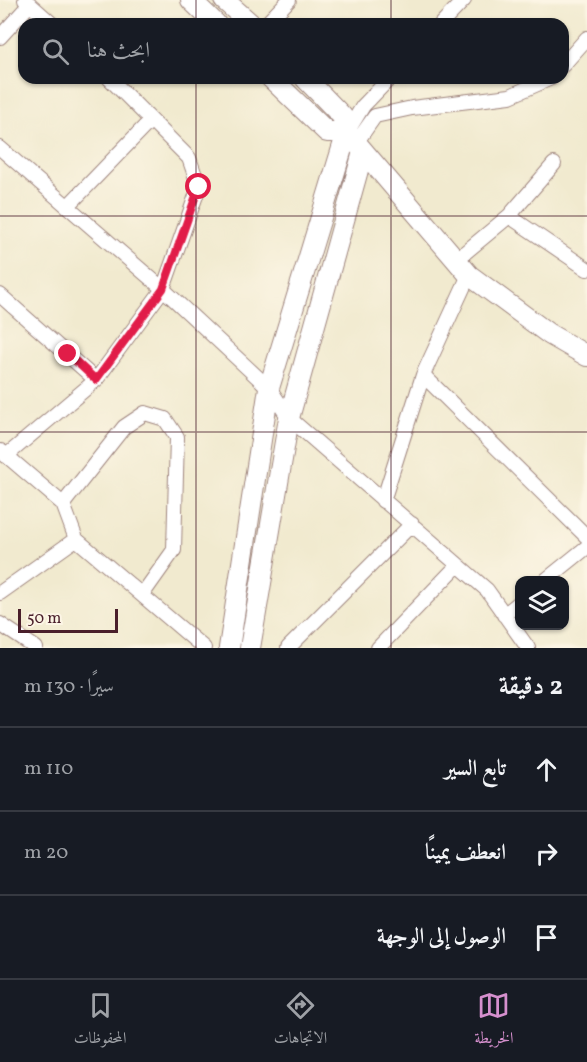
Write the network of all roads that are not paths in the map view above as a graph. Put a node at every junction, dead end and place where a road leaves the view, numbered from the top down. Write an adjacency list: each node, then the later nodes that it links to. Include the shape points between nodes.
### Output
1 (191, 0): 7 (street)
2 (224, 0): 8 (street)
3 (289, 0): 9 (street)
4 (464, 0): 10 (street)
5 (27, 2): 6 (street); 11 (street)
6 (45, 18)
7 (210, 18)
8 (244, 18)
9 (272, 18)
10 (447, 18)
11 (0, 37)
12 (587, 38): 13 (street)
13 (569, 58)
14 (116, 84): 19 (street)
15 (277, 84): 20 (street, via 327,132)
16 (311, 84): 20 (street, via 342,116)
17 (384, 84): 20 (street, via 363,106)
18 (537, 84): 20 (street, via 510,96 375,116)
19 (151, 120): 23 (street); 27 (street, via 189,158 199,187)
20 (355, 142): 25 (street); 32 (street); 33 (street)
21 (0, 148): 23 (street)
22 (554, 164): 24 (street)
23 (68, 207): 27 (street)
24 (509, 216): 25 (street); 26 (street)
25 (462, 267): 29 (street, via 549,334); 30 (street)
26 (587, 269)
27 (163, 289): 31 (street); 32 (street)
28 (0, 295): 31 (street)
29 (587, 356)
30 (423, 375): 35 (street); 38 (street)
31 (96, 380): 34 (street)
32 (269, 388): 33 (street); 51 (street)
33 (289, 418): 35 (street); 52 (street)
34 (3, 453): 36 (street)
35 (383, 501): 37 (street)
36 (63, 504): 39 (street); 44 (street, via 124,428 145,413 165,419 177,437 174,550)
37 (412, 524): 41 (street); 53 (street)
38 (587, 537)
39 (76, 539): 43 (street); 44 (street)
40 (587, 547): 42 (street)
41 (458, 565): 46 (street, via 486,590); 54 (street)
42 (551, 576)
43 (0, 593)
44 (142, 595): 50 (street)
45 (515, 605): 46 (street)
46 (504, 615): 48 (street)
47 (0, 624): 49 (street)
48 (525, 647)
49 (36, 648)
50 (204, 648)
51 (229, 648)
52 (250, 648)
53 (288, 648)
54 (378, 648)

